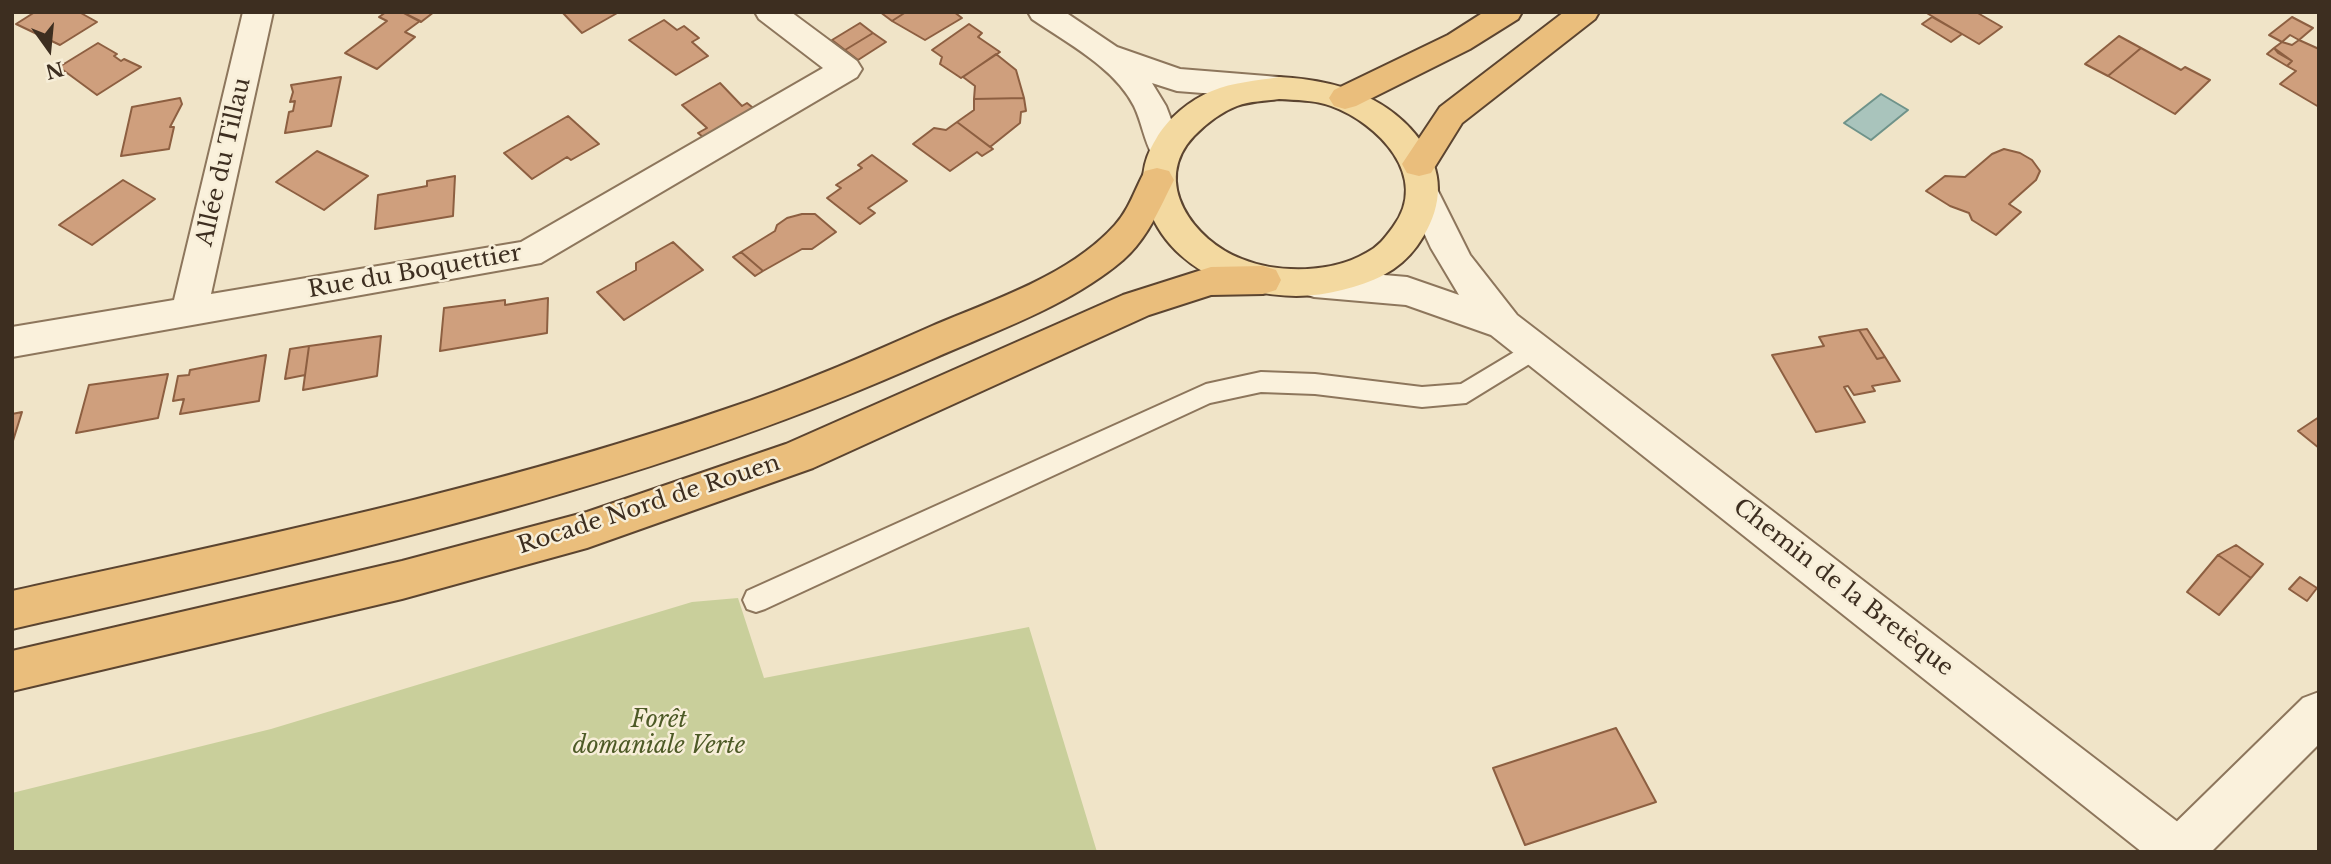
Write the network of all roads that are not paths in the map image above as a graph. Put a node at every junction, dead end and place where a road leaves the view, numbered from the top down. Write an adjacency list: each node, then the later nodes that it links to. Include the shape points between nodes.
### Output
1 (258, 12): 13 (street, Allée du Tillau)
2 (770, 12): 13 (street, Rue du Boquettier, via 846,69 529,254)
3 (1043, 12): 6 (street)
4 (1507, 12): 8 (highway, via 1459,42)
5 (1584, 12): 10 (highway, via 1451,115)
6 (1107, 55): 7 (street, via 1177,80); 9 (street, via 1135,83 1150,107)
7 (1279, 88): 8 (main road); 9 (main road, via 1231,96 1191,117)
8 (1345, 99): 10 (main road, via 1391,125)
9 (1161, 164): 11 (main road, via 1164,213 1186,242 1220,266); 18 (highway, via 1128,233 1078,272 915,352 780,406 611,464 393,524)
10 (1422, 180): 12 (main road, via 1415,227 1391,254 1357,273); 14 (street, Chemin de la Bretèque, via 1437,233)
11 (1263, 280): 12 (main road); 19 (highway, Rocade Nord de Rouen, via 1211,281 1136,305 799,456 587,530 402,580)
12 (1314, 283): 14 (street, Chemin de la Bretèque, via 1407,291)
13 (189, 312): 15 (street, Rue du Boquettier)
14 (1504, 325): 16 (street, Chemin de la Bretèque)
15 (12, 342)
16 (1536, 348): 17 (lane, via 1465,393 1422,397 1315,384 1261,383 1206,394); 21 (street, Chemin de la Bretèque)
17 (756, 600)
18 (12, 610)
19 (12, 671)
20 (2319, 713): 21 (street)
21 (2180, 851)

